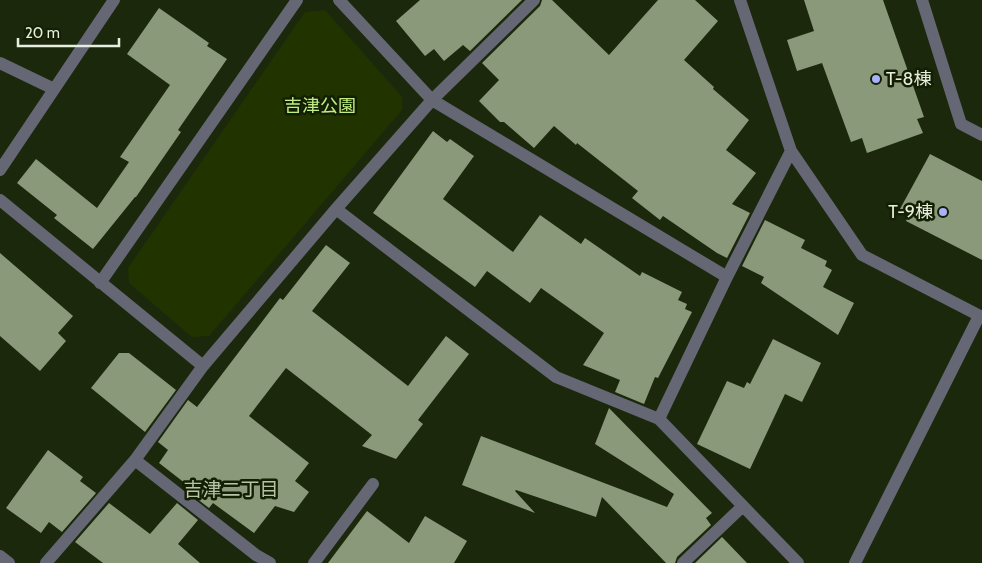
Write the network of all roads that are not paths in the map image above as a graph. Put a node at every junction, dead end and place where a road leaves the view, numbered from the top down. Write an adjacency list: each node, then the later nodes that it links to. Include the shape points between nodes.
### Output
1 (114, 0): 8 (street)
2 (297, 0): 16 (street)
3 (340, 0): 9 (street)
4 (534, 0): 9 (street)
5 (740, 0): 11 (street)
6 (922, 0): 10 (street, via 961,124)
7 (0, 63): 8 (street)
8 (54, 89): 12 (street)
9 (432, 100): 14 (street); 15 (street)
10 (982, 135)
11 (791, 151): 15 (street); 17 (street, via 862,256)
12 (0, 170)
13 (0, 200): 16 (street)
14 (336, 208): 18 (street); 19 (street, via 556,377)
15 (727, 277): 19 (street)
16 (100, 283): 18 (street)
17 (980, 316): 30 (street)
18 (203, 366): 20 (street)
19 (659, 419): 22 (street)
20 (135, 460): 25 (street); 26 (street)
21 (373, 484): 27 (street)
22 (742, 506): 28 (street); 29 (street)
23 (0, 556): 24 (street)
24 (9, 563)
25 (46, 563)
26 (270, 563)
27 (314, 563)
28 (683, 563)
29 (798, 563)
30 (855, 563)

